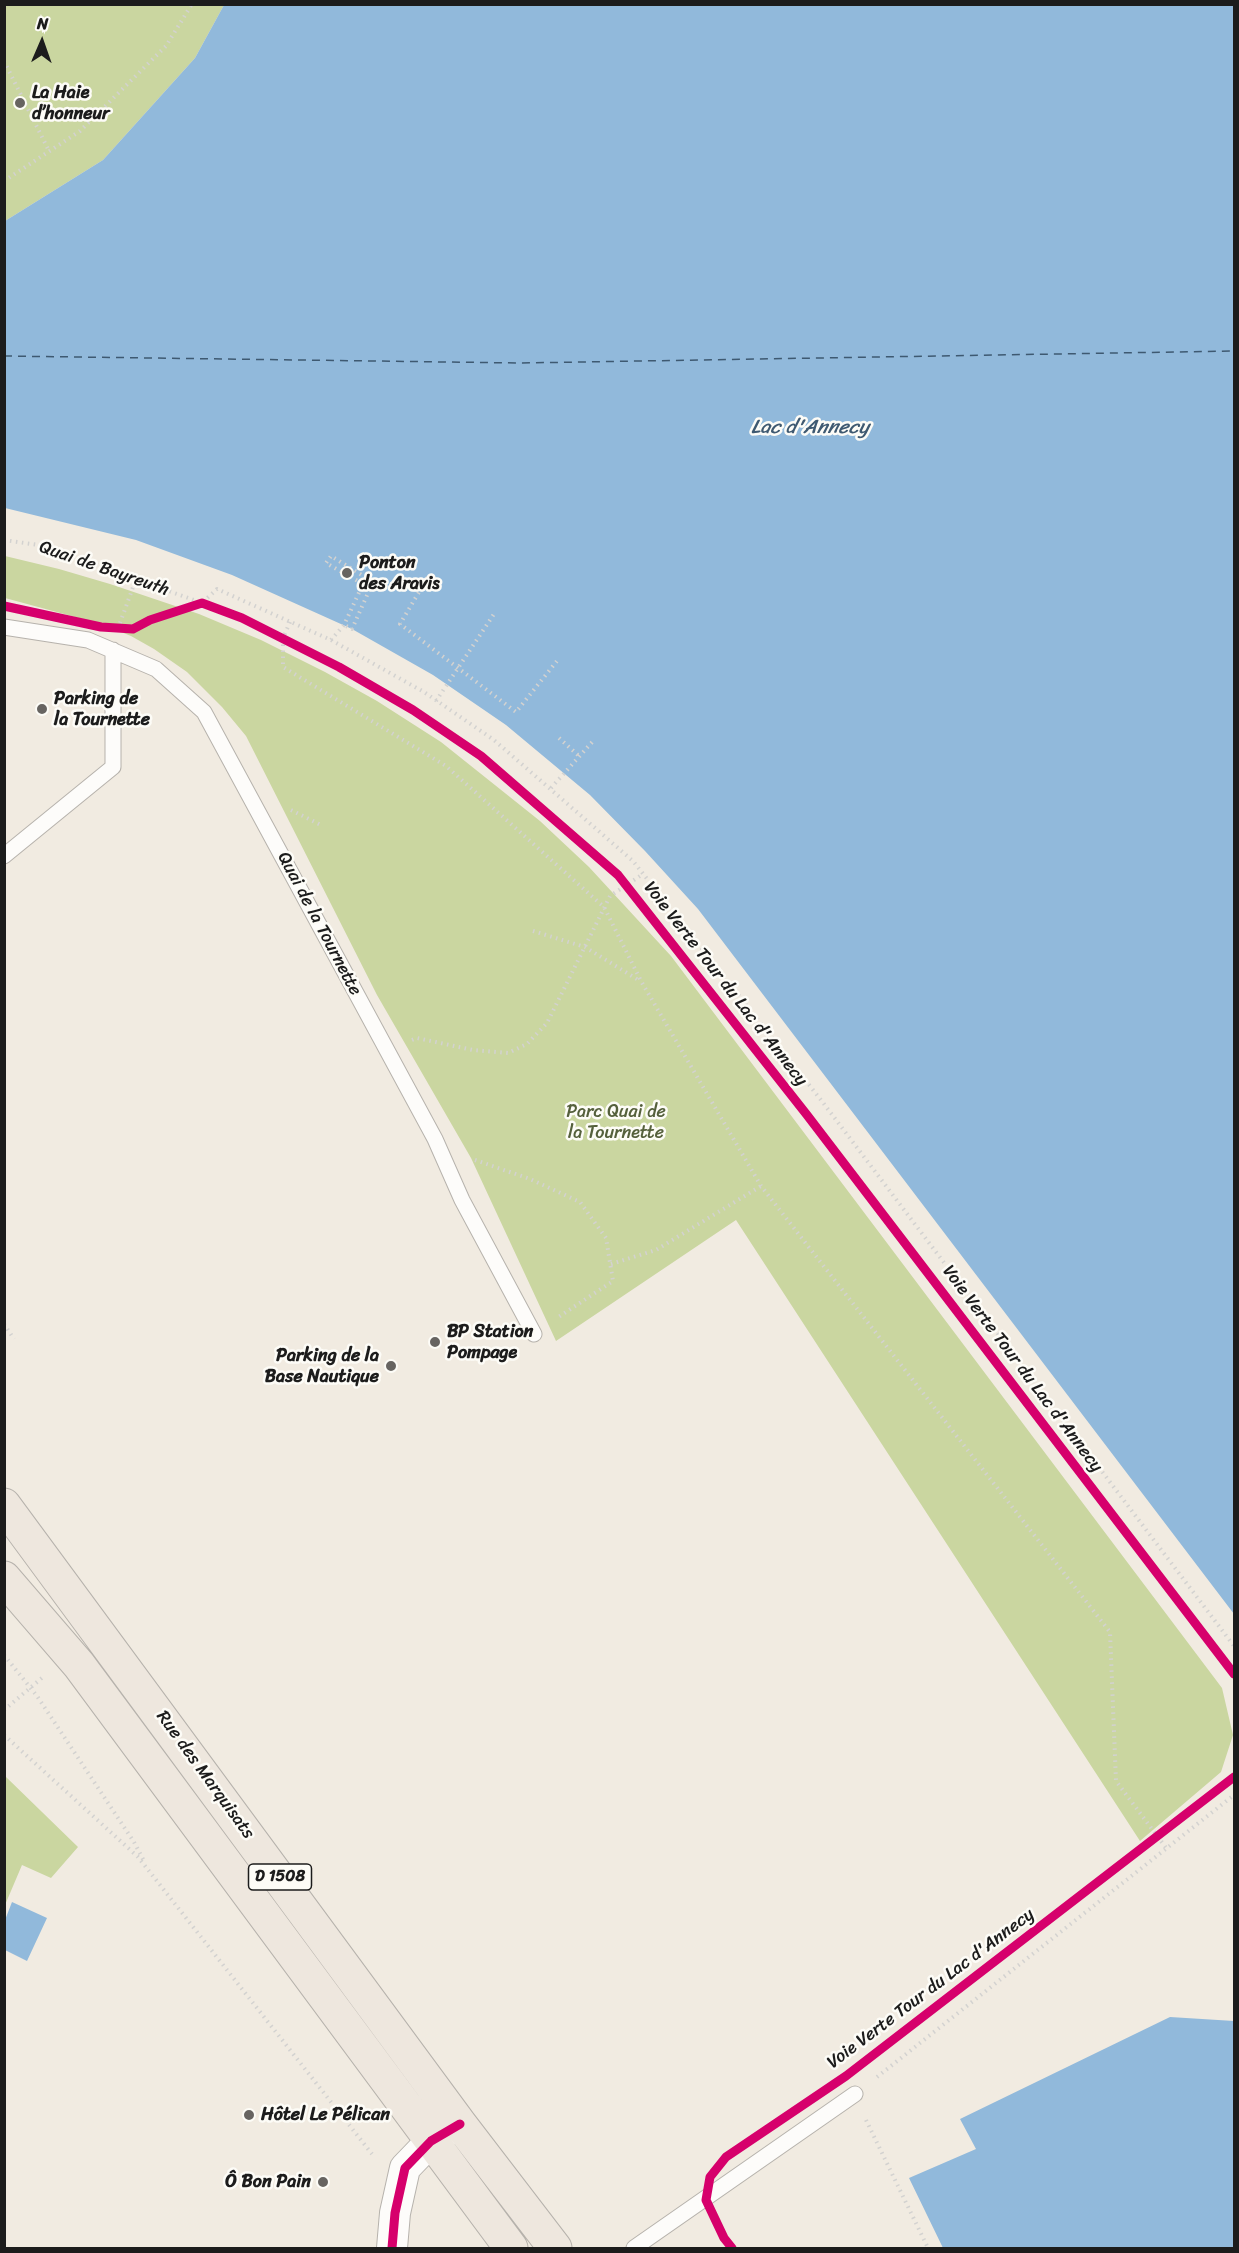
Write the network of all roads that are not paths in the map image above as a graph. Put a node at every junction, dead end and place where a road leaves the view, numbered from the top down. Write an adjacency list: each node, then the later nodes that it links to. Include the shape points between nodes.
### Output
1 (4, 627): 2 (lane, Quai de la Tournette, via 88,640)
2 (113, 650): 3 (lane, via 113,767); 4 (lane, Quai de la Tournette, via 156,669 204,712 386,1048)
3 (4, 856)
4 (534, 1334)
5 (4, 1505): 8 (main road, Rue des Marquisats / D 1508)
6 (4, 1578): 9 (main road, Rue des Marquisats / D 1508, via 79,1665)
7 (855, 2094): 13 (lane)
8 (460, 2124): 9 (street); 12 (main road, Rue des Marquisats / D 1508)
9 (431, 2141): 10 (street, via 405,2168); 11 (main road, Rue des Marquisats / D 1508)
10 (392, 2248)
11 (511, 2248)
12 (555, 2248)
13 (634, 2248)

